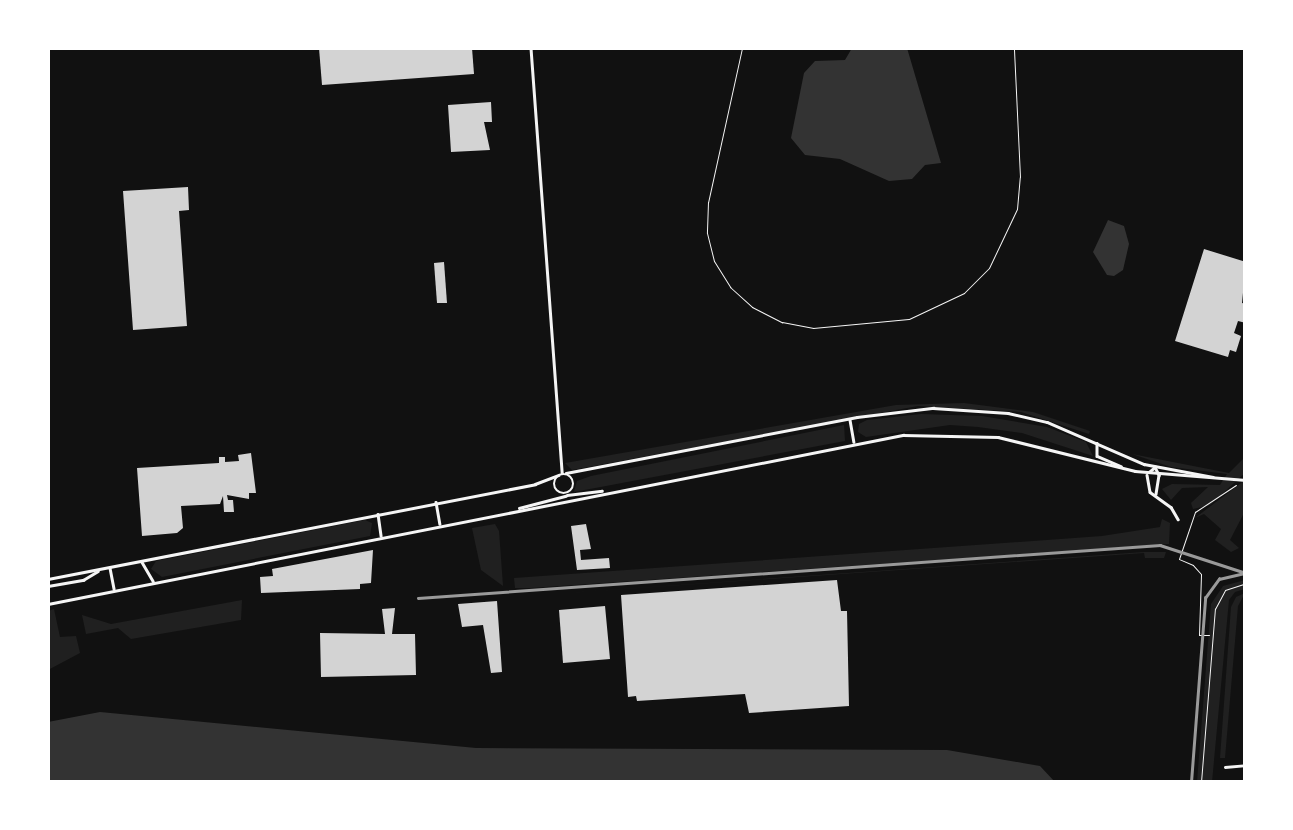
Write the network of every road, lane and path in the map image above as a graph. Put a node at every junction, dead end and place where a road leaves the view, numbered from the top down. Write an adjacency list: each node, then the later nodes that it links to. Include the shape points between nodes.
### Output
1 (531, 48): 10 (street)
2 (742, 48): 3 (path, via 708,202 714,262 752,308 813,328 909,319 964,292 989,268 1017,209)
3 (1014, 48)
4 (850, 419): 5 (street); 6 (street, via 975,410 1046,422); 10 (street)
5 (854, 442): 8 (street, via 968,434); 14 (street)
6 (1097, 443): 7 (street); 8 (street, via 1097,456)
7 (1155, 467): 9 (street); 11 (street); 12 (street)
8 (1127, 469): 9 (street)
9 (1147, 473): 11 (street); 16 (street, via 1147,487)
10 (562, 474): 15 (street, via 557,489); 15 (street, via 572,482); 17 (street)
11 (1159, 475): 12 (street); 16 (street)
12 (1224, 479): 13 (street)
13 (1243, 480): 33 (path, via 1195,512 1178,559 1201,574 1198,634)
14 (614, 490): 15 (street); 18 (street)
15 (566, 496): 18 (street)
16 (1160, 500): 20 (street)
17 (436, 502): 19 (street); 21 (street)
18 (508, 512): 21 (street)
19 (378, 514): 22 (street); 23 (street)
20 (1178, 519)
21 (440, 526): 22 (street)
22 (381, 538): 27 (street)
23 (141, 560): 24 (street); 27 (street)
24 (110, 566): 25 (street); 30 (street)
25 (102, 568): 26 (street); 29 (street, via 83,580)
26 (48, 579)
27 (154, 582): 30 (street)
28 (1246, 583): 33 (path, via 1221,594)
29 (48, 586)
30 (114, 590): 32 (street)
31 (48, 596): 32 (street)
32 (48, 604)
33 (1212, 636): 36 (path)
34 (1246, 766): 35 (street)
35 (1224, 767)
36 (1201, 782)

